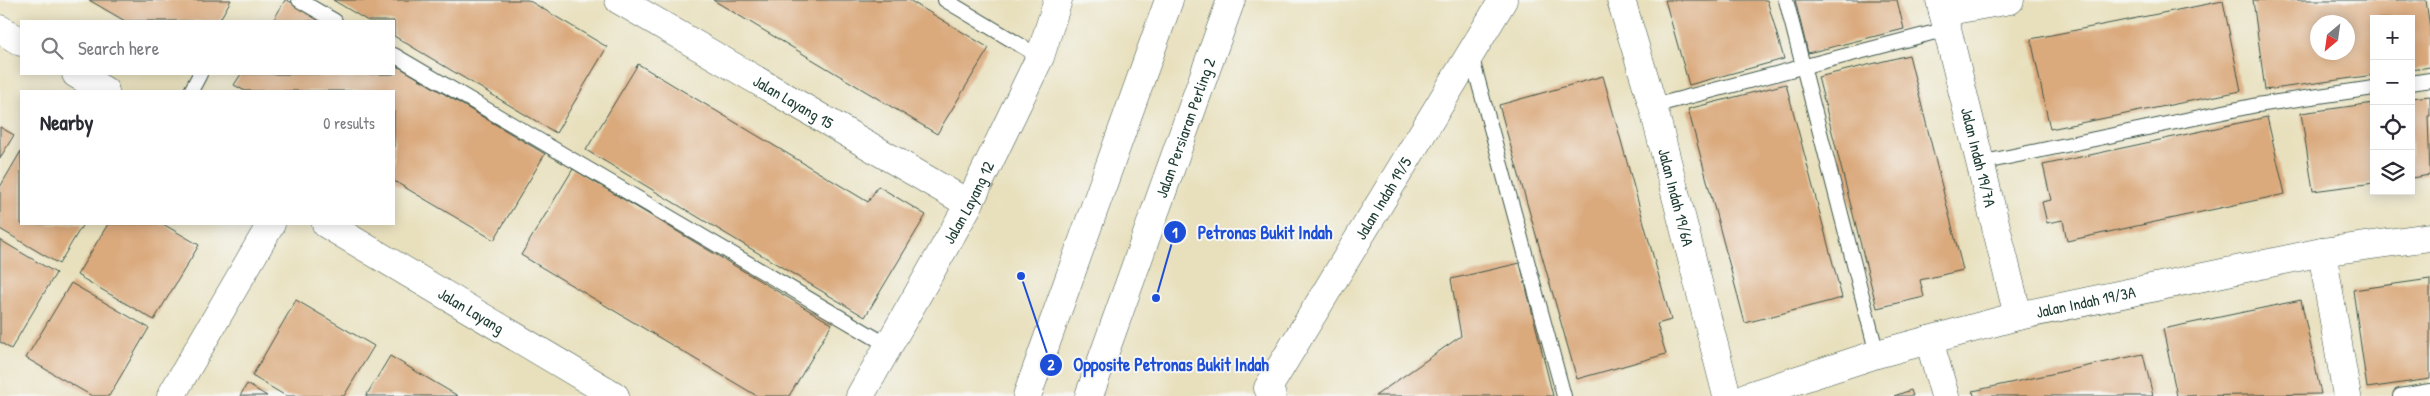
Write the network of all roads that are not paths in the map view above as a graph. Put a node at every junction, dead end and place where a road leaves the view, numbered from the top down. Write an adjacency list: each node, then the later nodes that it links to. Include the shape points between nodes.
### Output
1 (299, 0): 12 (lane)
2 (619, 0): 28 (street, Jalan Layang 15)
3 (945, 0): 17 (lane)
4 (1058, 0): 17 (street, Jalan Layang 12)
5 (1169, 0): 42 (street)
6 (1231, 0): 43 (street, Jalan Persiaran Perling 2)
7 (1504, 0): 15 (street, Jalan Indah 19/5)
8 (1621, 0): 26 (street, Jalan Indah 19/6A)
9 (1786, 0): 18 (lane)
10 (2010, 0): 11 (street)
11 (1944, 14): 18 (lane); 27 (street, Jalan Indah 19/7A)
12 (333, 20)
13 (0, 29): 14 (street)
14 (20, 41)
15 (1471, 55): 38 (street, Jalan Indah 19/5); 44 (lane)
16 (395, 56): 35 (lane)
17 (1040, 57): 28 (street, Jalan Layang 12)
18 (1805, 67): 26 (lane); 36 (lane)
19 (78, 75): 24 (street)
20 (199, 75): 25 (lane)
21 (2430, 80): 22 (lane)
22 (2415, 82)
23 (2370, 89): 27 (lane, via 2257,105)
24 (103, 90)
25 (192, 90)
26 (1653, 106): 45 (street, Jalan Indah 19/6A)
27 (1980, 163): 33 (street, Jalan Indah 19/7A)
28 (969, 204): 35 (street, Jalan Layang 12)
29 (270, 225): 39 (street)
30 (328, 225): 40 (street, Jalan Layang)
31 (2430, 236): 32 (street, Jalan Indah 19/3A)
32 (2322, 252): 33 (street, Jalan Indah 19/3A); 48 (street)
33 (2018, 316): 34 (street, Jalan Indah 19/3A)
34 (1930, 340): 36 (street, Jalan Indah 19/3A); 47 (street)
35 (889, 346): 41 (street, Jalan Layang 12)
36 (1877, 354): 46 (street, Jalan Indah 19/3A)
37 (2430, 391): 49 (lane)
38 (1267, 393)
39 (171, 396)
40 (615, 396)
41 (860, 396)
42 (1028, 396)
43 (1089, 396)
44 (1564, 396)
45 (1727, 396)
46 (1748, 396)
47 (1945, 396)
48 (2347, 396)
49 (2400, 396)

